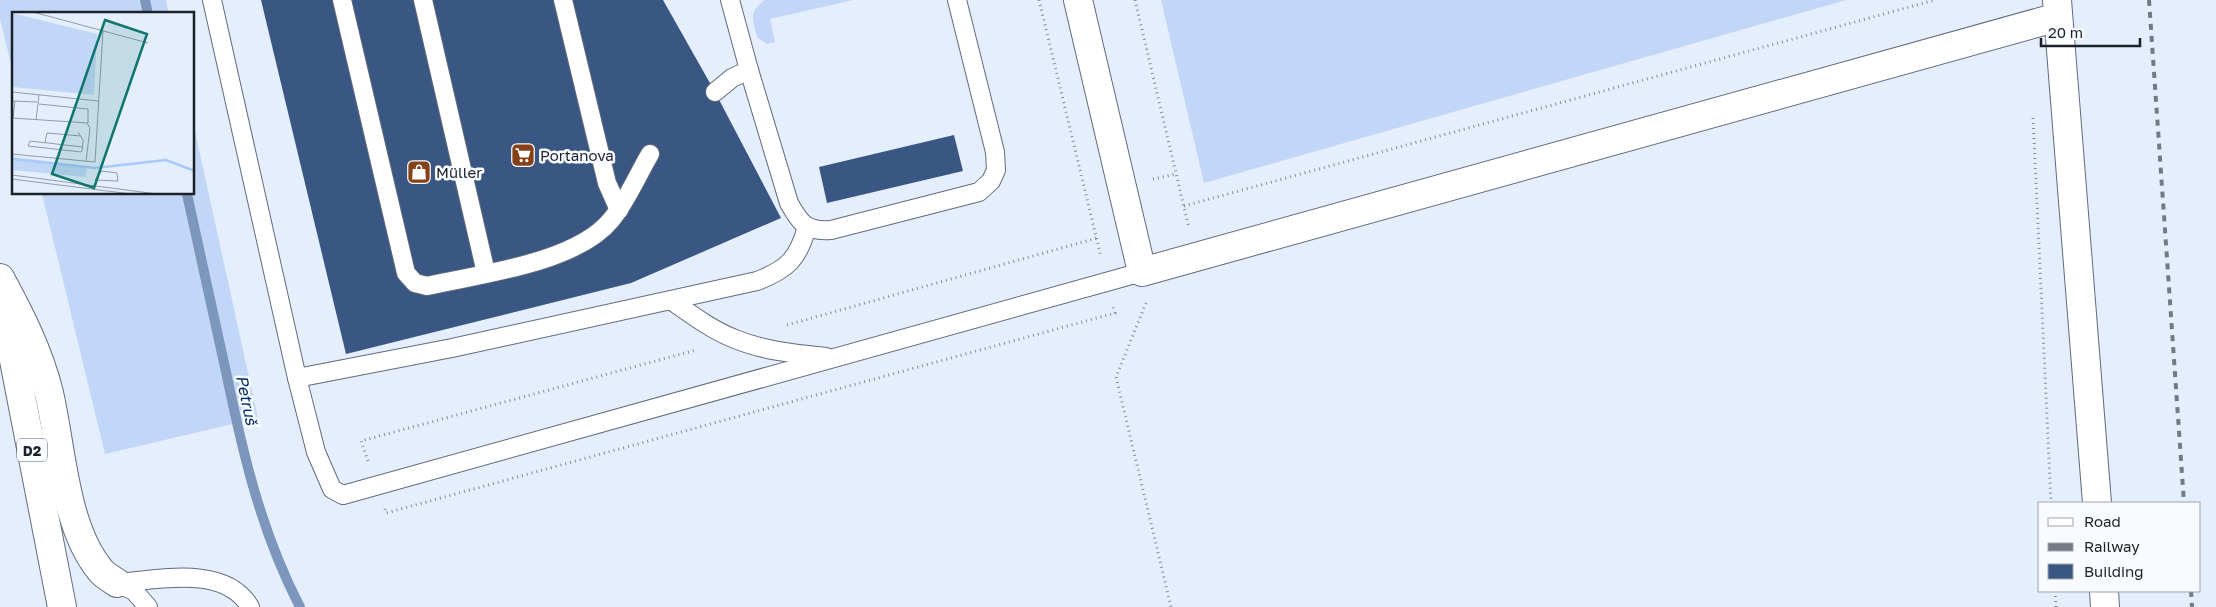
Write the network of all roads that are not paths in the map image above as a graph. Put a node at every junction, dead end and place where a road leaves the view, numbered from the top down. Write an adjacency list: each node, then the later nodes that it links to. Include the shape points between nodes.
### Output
1 (212, 0): 20 (lane)
2 (342, 0): 15 (lane, via 406,273 415,283 427,286)
3 (423, 0): 15 (lane)
4 (563, 0): 12 (lane, via 607,183)
5 (730, 0): 9 (lane)
6 (957, 0): 13 (lane, via 995,152 996,170 990,181 979,192 956,199 831,230 817,231)
7 (1078, 0): 14 (main road)
8 (2058, 9): 14 (main road); 21 (main road)
9 (749, 70): 10 (lane, via 732,78); 13 (lane, via 790,203 797,219)
10 (715, 92)
11 (650, 154): 12 (lane)
12 (619, 210): 15 (lane, via 593,237 571,249 544,260)
13 (807, 227): 18 (lane, via 802,246 791,262 777,273 757,281)
14 (1142, 272): 19 (lane)
15 (486, 273)
16 (0, 278): 22 (main road, via 26,328 49,392 70,501 82,541 102,572)
17 (0, 293): 24 (main road, D2)
18 (672, 301): 19 (lane, via 735,339 788,354); 20 (lane)
19 (839, 358): 20 (lane, via 343,495 332,489 316,452)
20 (297, 378)
21 (2097, 502)
22 (117, 583): 25 (lane, via 134,591); 26 (lane, via 200,577 229,586)
23 (2104, 592): 27 (main road)
24 (62, 607)
25 (148, 607)
26 (250, 607)
27 (2105, 607)

